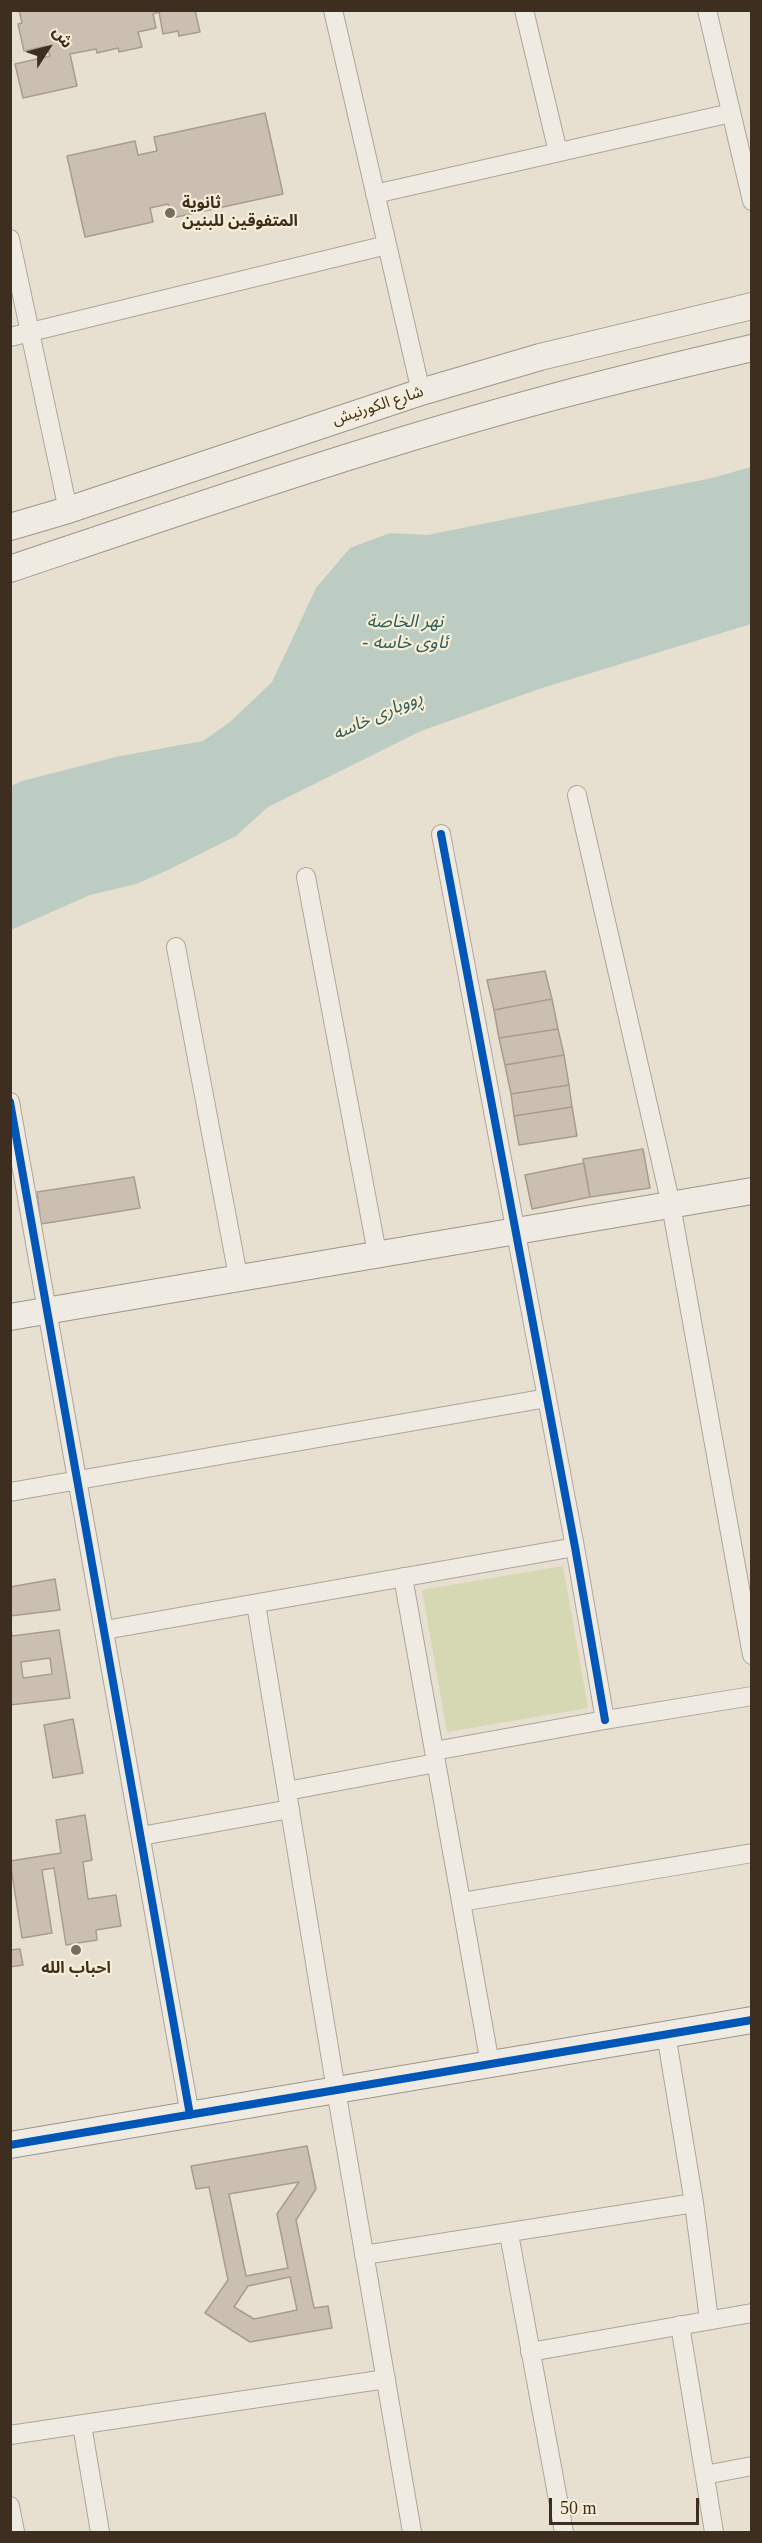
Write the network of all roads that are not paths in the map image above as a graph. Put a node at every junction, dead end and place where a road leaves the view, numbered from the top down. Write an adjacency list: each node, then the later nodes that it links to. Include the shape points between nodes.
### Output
1 (333, 10): 6 (street)
2 (524, 10): 5 (street)
3 (707, 10): 4 (street)
4 (731, 113): 5 (street); 7 (street)
5 (558, 152): 6 (street)
6 (375, 194): 9 (street)
7 (752, 201)
8 (10, 239): 11 (street)
9 (387, 245): 11 (street); 14 (street)
10 (752, 306): 14 (main road, شارع الكورنيش, via 540,357)
11 (30, 331): 12 (street); 15 (street)
12 (10, 337)
13 (752, 348): 17 (main road, via 556,396 446,428)
14 (421, 392): 15 (main road, شارع الكورنيش)
15 (68, 510): 16 (main road, شارع الكورنيش)
16 (10, 527)
17 (10, 569)
18 (578, 795): 24 (street)
19 (441, 834): 25 (street)
20 (306, 876): 26 (street)
21 (176, 947): 27 (street)
22 (10, 1102): 28 (street)
23 (752, 1191): 24 (main road)
24 (671, 1205): 25 (main road); 37 (street)
25 (516, 1231): 26 (main road); 30 (street)
26 (377, 1253): 27 (main road)
27 (238, 1276): 28 (main road)
28 (46, 1310): 29 (main road); 31 (street)
29 (10, 1317)
30 (547, 1398): 31 (street); 33 (street)
31 (78, 1480): 32 (street); 36 (street)
32 (10, 1492)
33 (575, 1547): 34 (street); 39 (street)
34 (403, 1577): 35 (street); 40 (street)
35 (256, 1604): 36 (street); 41 (street)
36 (105, 1630): 43 (street)
37 (752, 1655)
38 (752, 1696): 39 (street)
39 (605, 1720): 40 (street)
40 (435, 1757): 41 (street); 45 (street)
41 (286, 1791): 42 (street)
42 (290, 1809): 43 (street); 49 (street)
43 (141, 1836): 50 (street)
44 (752, 1853): 45 (street)
45 (461, 1902): 48 (street)
46 (752, 2020): 47 (main road)
47 (666, 2034): 48 (main road); 52 (street)
48 (490, 2064): 49 (main road)
49 (336, 2090): 50 (main road); 54 (street)
50 (190, 2115): 51 (main road)
51 (10, 2145)
52 (694, 2203): 53 (street); 56 (street)
53 (509, 2234): 54 (street); 58 (street)
54 (364, 2255): 59 (street)
55 (752, 2313): 56 (street)
56 (709, 2320): 57 (street)
57 (680, 2325): 58 (street); 63 (street)
58 (530, 2352): 68 (street)
59 (386, 2379): 60 (street); 67 (street)
60 (82, 2425): 61 (street); 66 (street)
61 (10, 2435)
62 (752, 2466): 63 (street)
63 (705, 2475): 69 (street)
64 (10, 2506): 65 (street)
65 (15, 2532)
66 (100, 2532)
67 (406, 2532)
68 (564, 2532)
69 (714, 2532)

